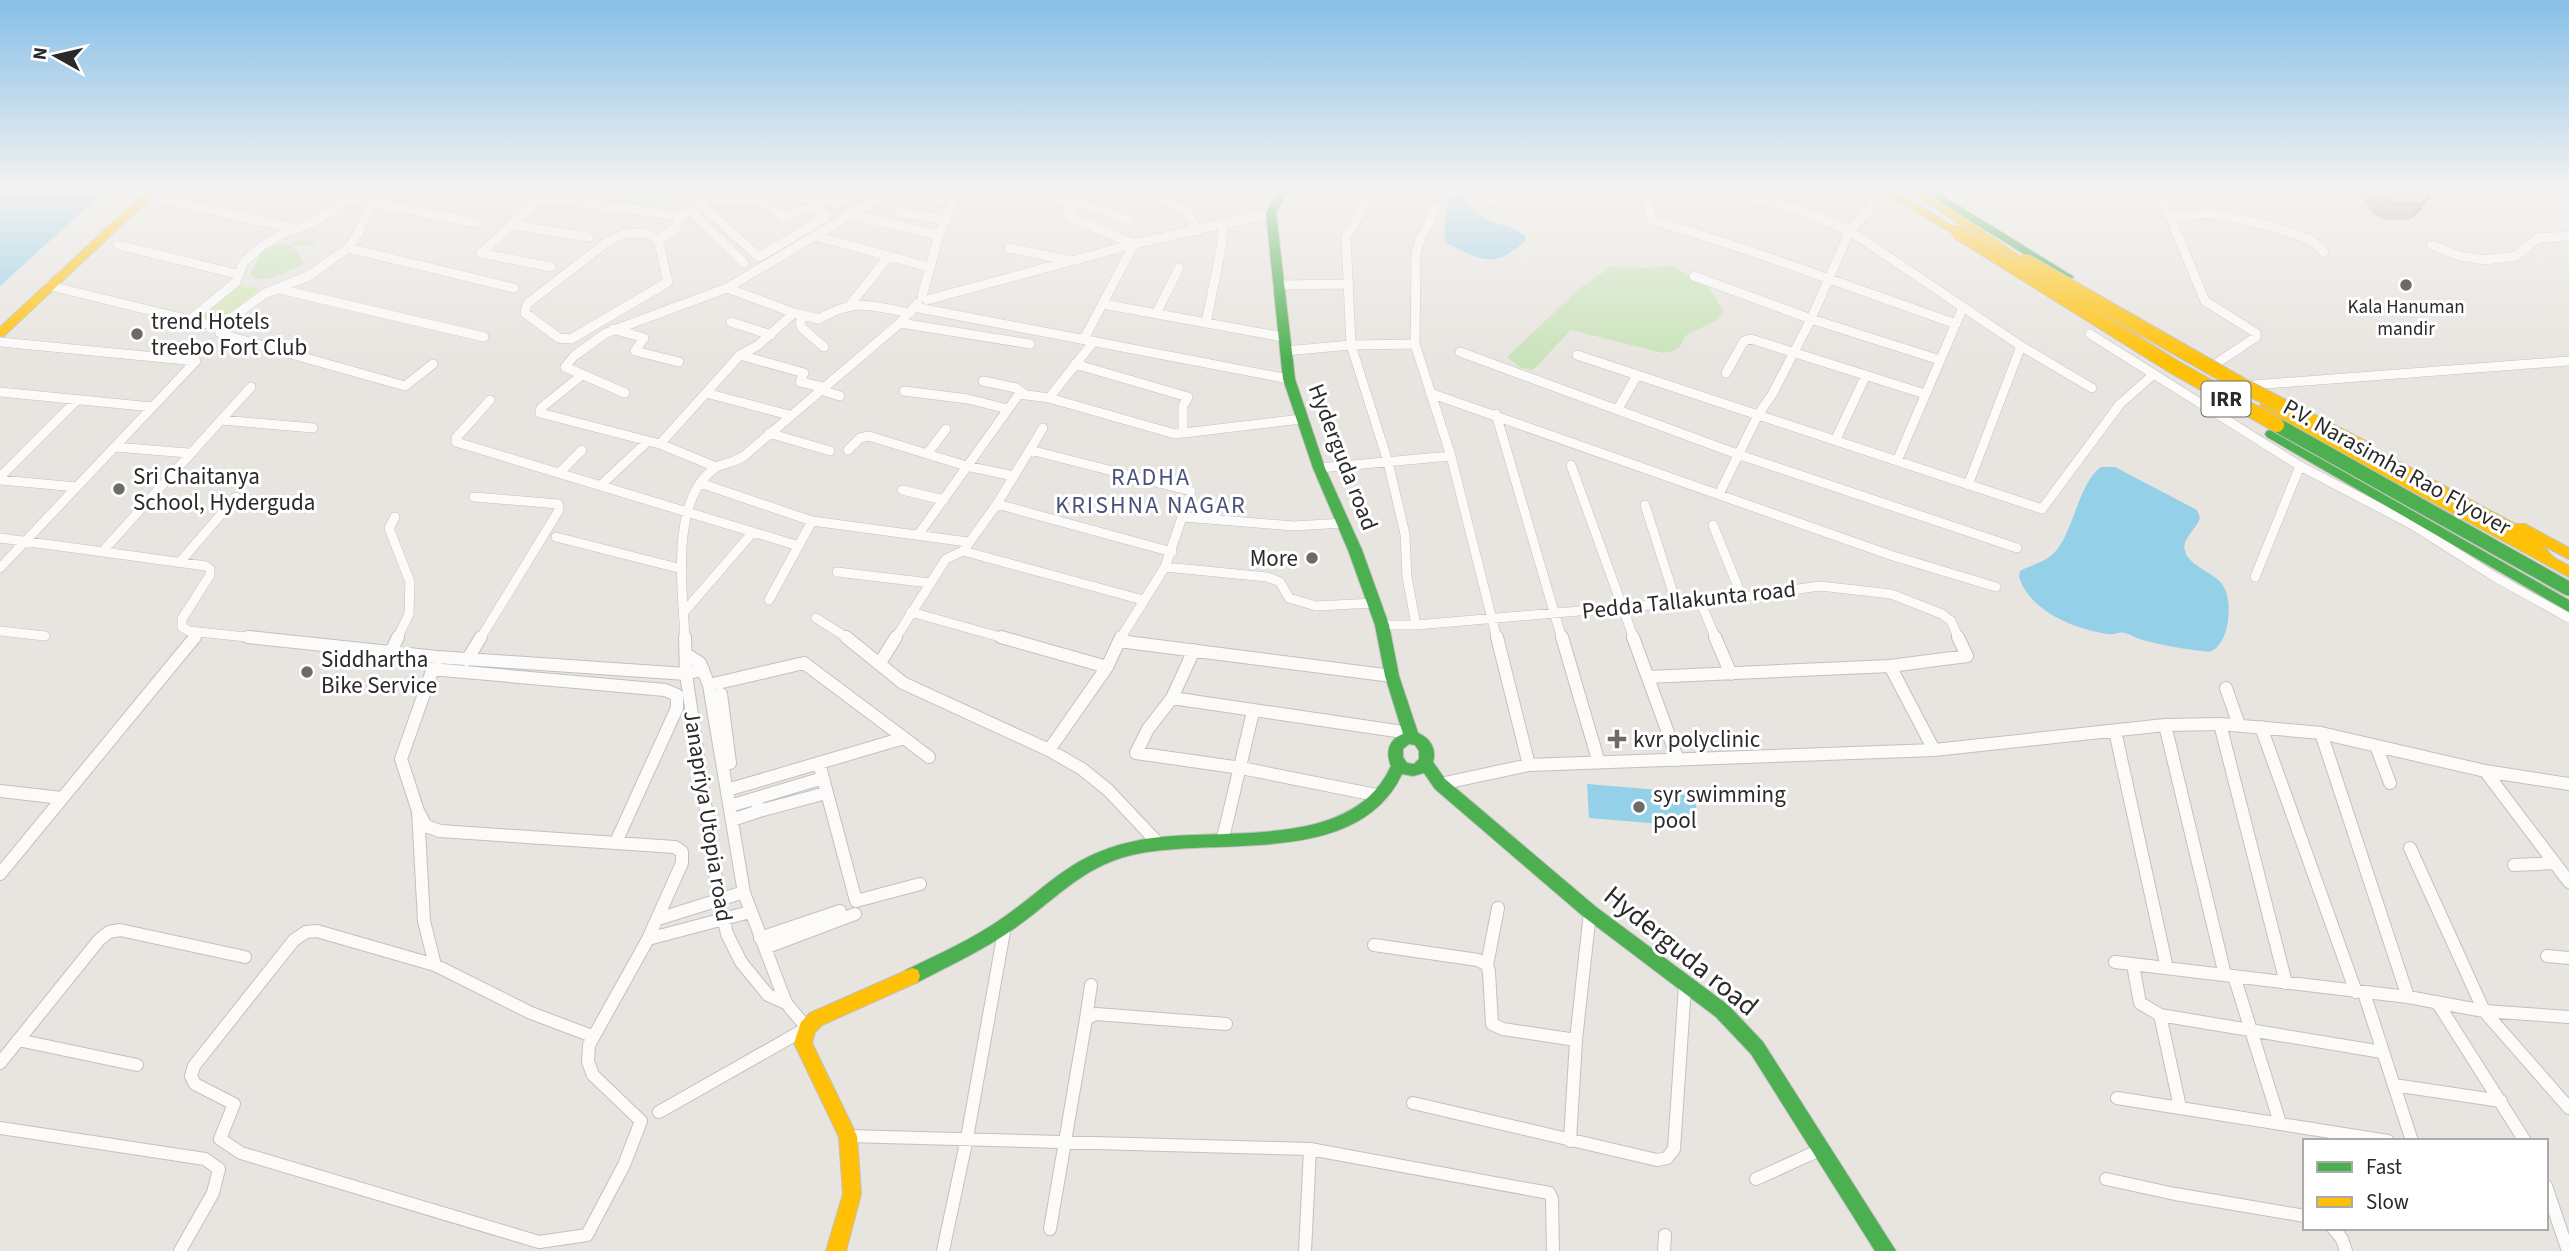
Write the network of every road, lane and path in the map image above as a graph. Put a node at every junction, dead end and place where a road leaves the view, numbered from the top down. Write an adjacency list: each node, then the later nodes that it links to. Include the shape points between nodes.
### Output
1 (97, 246): 47 (main road)
2 (120, 246): 42 (street)
3 (262, 246): 42 (street)
4 (489, 246): 39 (street, via 481,253)
5 (601, 246): 6 (street, via 527,304 525,313 559,338 570,339 668,282)
6 (660, 246)
7 (727, 246): 38 (street)
8 (750, 246): 9 (street, via 759,257)
9 (777, 246)
10 (797, 246): 49 (street)
11 (852, 246): 36 (street)
12 (935, 246): 40 (street)
13 (1125, 246): 37 (street)
14 (1133, 246): 52 (street)
15 (1221, 246): 61 (street)
16 (1274, 246): 46 (main road, Hyderguda road)
17 (1347, 246): 45 (street)
18 (1418, 246): 73 (street)
19 (1736, 246): 44 (street)
20 (1843, 246): 44 (street)
21 (1873, 246): 54 (street)
22 (1985, 246): 192 (main road, bridge, via 2125,349)
23 (1987, 246): 192 (main road, IRR, via 2113,333)
24 (1988, 246): 185 (main road, P.V. Narasimha Rao Flyover, bridge, via 2166,362)
25 (1990, 246): 182 (main road, P.V. Narasimha Rao Flyover, bridge, via 2142,338)
26 (1991, 246): 86 (main road, IRR)
27 (1992, 246): 174 (main road, bridge, via 2524,535)
28 (2016, 246): 86 (main road)
29 (2183, 246): 86 (street, via 2206,301 2256,333 2247,345)
30 (2319, 246): 35 (street)
31 (2437, 246): 32 (street, via 2485,260 2516,256)
32 (2528, 246)
33 (348, 247): 48 (street); 50 (street, via 310,275)
34 (1009, 248): 37 (street)
35 (2324, 251)
36 (890, 257): 40 (street); 53 (street)
37 (1071, 261): 51 (street)
38 (744, 263)
39 (551, 267)
40 (929, 267): 51 (street)
41 (1179, 268): 55 (street)
42 (237, 274): 58 (street, via 236,282)
43 (1694, 276): 57 (street)
44 (1828, 279): 57 (street); 62 (street)
45 (1349, 284): 46 (street); 74 (street)
46 (1278, 285): 72 (main road, Hyderguda road)
47 (50, 286): 58 (street); 65 (main road)
48 (514, 288)
49 (727, 288): 56 (street); 64 (street)
50 (279, 289): 63 (street, via 264,294); 68 (street)
51 (918, 304): 53 (street); 60 (street, Janapriya Utopia road); 69 (street)
52 (1102, 304): 55 (street); 69 (street)
53 (850, 305): 56 (street, via 819,319)
54 (1963, 307): 62 (street); 75 (street)
55 (1156, 313): 61 (street)
56 (799, 314): 67 (street); 76 (street, via 802,328)
57 (1811, 319): 78 (street); 81 (street)
58 (190, 320): 63 (street)
59 (731, 322): 67 (street)
60 (900, 323): 71 (street); 95 (street, Janapriya Utopia road)
61 (1206, 323): 72 (street)
62 (1956, 324): 81 (street)
63 (219, 327): 84 (street, via 224,335 405,386)
64 (613, 329): 83 (street, via 643,338 635,351); 89 (street, via 565,367)
65 (0, 333)
66 (2090, 334): 88 (street)
67 (771, 335): 79 (street)
68 (484, 337)
69 (1089, 340): 85 (street); 92 (street)
70 (0, 342): 109 (street, via 195,360)
71 (1030, 344)
72 (1284, 344): 74 (street); 92 (main road, Hyderguda road)
73 (1415, 344): 74 (street); 103 (street)
74 (1351, 345): 135 (street)
75 (2021, 346): 96 (street); 145 (street)
76 (824, 347)
77 (1460, 352): 111 (street)
78 (1793, 354): 87 (street, via 1747,339); 91 (street); 114 (street)
79 (740, 355): 95 (street, via 802,372 800,382); 101 (street)
80 (1577, 355): 90 (street)
81 (1940, 360): 104 (street)
82 (2569, 361): 97 (street)
83 (679, 362)
84 (433, 364)
85 (1075, 364): 106 (street); 121 (street, via 1188,397 1183,406)
86 (2209, 368): 97 (main road, IRR)
87 (1726, 373)
88 (2154, 374): 138 (street); 145 (street, via 2120,404 2042,509)
89 (582, 375): 100 (street); 122 (street, via 541,408 540,414)
90 (1637, 375): 111 (street); 114 (street)
91 (1866, 375): 104 (street); 123 (street)
92 (1289, 379): 116 (main road, Hyderguda road)
93 (983, 381): 102 (street)
94 (251, 387): 115 (street)
95 (820, 388): 105 (street); 113 (street, Janapriya Utopia road)
96 (2092, 388)
97 (2248, 389): 172 (main road, via 2360,440); 174 (main road, IRR)
98 (904, 391): 110 (street)
99 (0, 392): 108 (street)
100 (625, 393)
101 (706, 393): 113 (street); 124 (street)
102 (1023, 393): 106 (street); 110 (street)
103 (1430, 393): 112 (street); 133 (street)
104 (1925, 394): 134 (street)
105 (840, 396)
106 (1049, 398): 121 (street)
107 (490, 400): 141 (street, via 456,442)
108 (76, 401): 109 (street); 143 (street)
109 (152, 407): 125 (street)
110 (1007, 408): 137 (street)
111 (1618, 409): 132 (street)
112 (1496, 414): 149 (street); 196 (street)
113 (789, 415): 120 (street, Janapriya Utopia road)
114 (1758, 415): 123 (street); 132 (street)
115 (221, 419): 117 (street); 130 (street)
116 (1301, 419): 121 (street); 140 (main road, Hyderguda road)
117 (313, 428)
118 (1043, 428): 128 (street)
119 (946, 429): 131 (street)
120 (769, 433): 129 (street); 139 (street, Janapriya Utopia road, via 732,464)
121 (1183, 433)
122 (648, 441): 124 (street); 146 (street)
123 (1835, 441): 134 (street)
124 (660, 444): 139 (street)
125 (115, 447): 130 (street); 147 (street)
126 (582, 450): 141 (street)
127 (848, 450): 131 (street, via 864,436)
128 (1030, 450): 142 (street); 157 (street, via 1191,491)
129 (830, 451)
130 (188, 453): 169 (street)
131 (927, 454): 137 (street)
132 (1740, 455): 149 (street); 168 (street)
133 (1451, 456): 135 (street); 199 (street)
134 (1897, 461): 145 (street)
135 (1388, 462): 140 (street); 201 (street, via 1405,534)
136 (1571, 465): 193 (street)
137 (966, 466): 142 (street); 152 (street)
138 (2300, 466): 181 (street); 198 (street, via 2411,524)
139 (716, 467): 144 (street, Janapriya Utopia road)
140 (1319, 468): 159 (main road, Hyderguda road)
141 (559, 473): 146 (street)
142 (1014, 476): 153 (street)
143 (0, 478): 147 (street)
144 (700, 483): 155 (street, Janapriya Utopia road); 158 (street)
145 (1968, 485)
146 (600, 486): 155 (street)
147 (77, 487): 165 (street)
148 (902, 490): 152 (street)
149 (1719, 494): 184 (street)
150 (236, 497): 175 (street)
151 (474, 497): 209 (street, via 558,504 559,510)
152 (944, 500): 162 (street)
153 (997, 504): 167 (street); 170 (street)
154 (1645, 505): 189 (street)
155 (685, 512): 161 (street); 178 (street, Janapriya Utopia road)
156 (395, 517): 207 (street, via 389,528 410,582 409,614)
157 (1184, 517): 159 (street, via 1294,526); 170 (street)
158 (812, 521): 162 (street); 166 (street)
159 (1343, 523): 191 (main road, Hyderguda road)
160 (1713, 525): 186 (street)
161 (753, 532): 166 (street); 194 (street)
162 (919, 535): 167 (street)
163 (556, 537): 178 (street)
164 (0, 538): 165 (street)
165 (26, 541): 169 (street); 173 (street)
166 (799, 546): 187 (street)
167 (966, 546): 183 (street, via 946,559); 188 (street)
168 (2017, 548)
169 (103, 551): 175 (street)
170 (1172, 552): 176 (street)
171 (0, 554): 173 (street)
172 (2569, 554)
173 (12, 555): 177 (street)
174 (2549, 561): 180 (main road, IRR)
175 (180, 562): 203 (street, via 210,569 183,619 182,627)
176 (1165, 566): 188 (street); 191 (street, via 1267,577 1280,582 1289,598 1316,606)
177 (0, 568)
178 (682, 569): 194 (street, Janapriya Utopia road)
179 (837, 572): 183 (street)
180 (2569, 572)
181 (2255, 577)
182 (2569, 580)
183 (930, 583): 195 (street)
184 (1996, 587)
185 (2569, 589)
186 (1742, 597): 190 (street, Pedda Tallakunta road); 212 (street, Pedda Tallakunta road, via 1820,586 1891,594 1951,621 1967,656)
187 (769, 600)
188 (1143, 600): 205 (street)
189 (1676, 601): 190 (street, Pedda Tallakunta road); 193 (street, Pedda Tallakunta road)
190 (1700, 601): 216 (street)
191 (1374, 603): 200 (main road, Hyderguda road)
192 (2569, 605)
193 (1623, 607): 196 (street, Pedda Tallakunta road); 218 (street)
194 (684, 612): 208 (street, Janapriya Utopia road)
195 (911, 612): 211 (street); 213 (street)
196 (1556, 613): 199 (street, Pedda Tallakunta road); 239 (street)
197 (816, 618): 211 (street)
198 (2569, 618)
199 (1490, 619): 201 (street, Pedda Tallakunta road); 241 (street)
200 (1382, 625): 201 (street, Pedda Tallakunta road); 217 (main road, Hyderguda road)
201 (1416, 625)
202 (0, 631): 204 (street)
203 (199, 632): 207 (street); 254 (street)
204 (45, 636)
205 (1119, 641): 206 (street); 213 (street)
206 (1194, 650): 217 (street); 221 (street)
207 (391, 652): 210 (street)
208 (686, 654): 214 (street, Janapriya Utopia road); 215 (street, Janapriya Utopia road)
209 (467, 660): 210 (street); 215 (street)
210 (434, 663): 256 (street, via 401,759); 260 (street, via 677,695 677,708)
211 (880, 663): 232 (street, via 931,698)
212 (1890, 666): 216 (street); 233 (street)
213 (1107, 667): 232 (street)
214 (703, 669): 215 (street); 220 (street, Janapriya Utopia road)
215 (686, 674): 269 (street, Janapriya Utopia road)
216 (1731, 674): 218 (street)
217 (1392, 676): 229 (main road, Hyderguda road)
218 (1648, 677): 235 (street)
219 (2226, 688): 225 (street)
220 (715, 690): 230 (street, via 804,663); 236 (street); 249 (street, Janapriya Utopia road)
221 (1172, 698): 222 (street); 242 (street, via 1136,753)
222 (1253, 712): 229 (street); 242 (street)
223 (2220, 724): 224 (street); 225 (street); 290 (street)
224 (2165, 725): 227 (street); 289 (street)
225 (2239, 725): 226 (street)
226 (2261, 727): 228 (street); 293 (street)
227 (2115, 731): 233 (street); 288 (street)
228 (2321, 733): 231 (street); 294 (street)
229 (1411, 736): 238 (main road, via 1427,748); 240 (main road, via 1395,748)
230 (904, 738): 234 (street); 237 (street)
231 (2376, 746): 243 (street); 246 (street)
232 (1049, 750): 261 (street, via 1091,776)
233 (1934, 750): 235 (street)
234 (929, 757)
235 (1678, 760): 239 (street)
236 (730, 763)
237 (819, 763): 244 (street); 245 (street)
238 (1425, 763): 240 (main road, via 1411,769); 247 (main road, Hyderguda road)
239 (1599, 763): 241 (street)
240 (1399, 765): 252 (main road)
241 (1529, 765): 247 (street)
242 (1241, 768): 252 (street); 259 (street)
243 (2485, 771): 248 (street); 263 (street)
244 (823, 778): 251 (street); 253 (street)
245 (760, 780): 249 (street); 253 (street)
246 (2389, 783)
247 (1440, 784): 273 (main road, Hyderguda road)
248 (2569, 784)
249 (727, 790): 255 (street, Janapriya Utopia road)
250 (0, 791): 254 (street)
251 (826, 793): 257 (street); 267 (street, via 856,901)
252 (1381, 796): 259 (main road, via 1353,816 1313,831)
253 (760, 797): 255 (street); 257 (street)
254 (62, 798): 265 (street)
255 (730, 806): 258 (street, Janapriya Utopia road)
256 (418, 811): 260 (street, via 426,826 440,831); 285 (street, via 424,921)
257 (759, 811): 258 (street)
258 (732, 820): 268 (street, Janapriya Utopia road)
259 (1223, 838): 261 (main road)
260 (616, 842): 275 (street, via 675,847 682,852 682,863)
261 (1158, 843): 277 (main road, via 1109,855 1056,883)
262 (2410, 848): 297 (street)
263 (2555, 863): 264 (street); 266 (street)
264 (2514, 865)
265 (0, 874)
266 (2569, 882)
267 (920, 884)
268 (744, 892): 269 (street); 272 (street, Janapriya Utopia road)
269 (719, 899): 275 (street); 276 (street, Janapriya Utopia road)
270 (1498, 908): 286 (street)
271 (841, 911): 279 (street)
272 (750, 912): 276 (street); 279 (street, Janapriya Utopia road)
273 (1590, 912): 292 (main road, Hyderguda road); 306 (street)
274 (855, 914): 279 (street)
275 (658, 919): 278 (street)
276 (724, 920): 278 (street); 296 (street, Janapriya Utopia road, via 741,962 768,995)
277 (1005, 926): 302 (main road, via 928,970 816,1019); 320 (street)
278 (648, 939): 304 (street)
279 (762, 943): 296 (street, Janapriya Utopia road)
280 (1374, 945): 286 (street)
281 (2547, 956): 283 (street)
282 (245, 957): 305 (street, via 120,930 109,932)
283 (2569, 958)
284 (2115, 962): 287 (street)
285 (435, 965): 304 (street, via 531,1013); 304 (street, via 317,931 294,940 194,1066 191,1076 195,1084 234,1104 219,1139 241,1153 539,1242 587,1235 618,1179 642,1121 593,1074 588,1062)
286 (1487, 965): 306 (street, via 1492,1024)
287 (2133, 965): 288 (street); 298 (street, via 2140,1003)
288 (2167, 968): 289 (street)
289 (2230, 976): 290 (street); 303 (street)
290 (2286, 983): 293 (street)
291 (1091, 985): 300 (street)
292 (1685, 986): 324 (street, via 1674,1149 1667,1158 1657,1160); 327 (main road, Hyderguda road, via 1722,1011 1757,1048)
293 (2360, 992): 294 (street); 307 (street)
294 (2408, 997): 295 (street)
295 (2437, 1002): 297 (street); 312 (street)
296 (786, 1003): 302 (street)
297 (2484, 1011): 299 (street); 315 (street)
298 (2160, 1015): 303 (street); 314 (street)
299 (2569, 1017)
300 (1086, 1018): 301 (street, via 1096,1014); 325 (street)
301 (1226, 1024)
302 (807, 1028): 316 (street); 319 (main road, via 803,1043)
303 (2253, 1032): 307 (street); 317 (street)
304 (592, 1035)
305 (18, 1040): 308 (street); 309 (street)
306 (1576, 1040): 324 (street)
307 (2382, 1052): 310 (street)
308 (0, 1063)
309 (137, 1065)
310 (2393, 1085): 312 (street); 322 (street)
311 (2117, 1098): 314 (street)
312 (2501, 1101): 323 (street)
313 (1413, 1103): 324 (street)
314 (2180, 1107): 317 (street)
315 (2569, 1108)
316 (659, 1112)
317 (2280, 1123): 321 (street)
318 (0, 1128): 335 (street, via 205,1159 219,1169 213,1193)
319 (848, 1136): 320 (street); 336 (main road, via 852,1194)
320 (967, 1138): 325 (street); 337 (street)
321 (2376, 1139)
322 (2411, 1139)
323 (2524, 1139)
324 (1570, 1141)
325 (1065, 1143): 326 (street); 332 (street)
326 (1310, 1149): 338 (street); 339 (street, via 1549,1192)
327 (1822, 1149): 328 (street); 341 (main road, Hyderguda road)
328 (1756, 1179)
329 (2106, 1179): 331 (street)
330 (2548, 1192): 343 (street)
331 (2303, 1216)
332 (1051, 1229)
333 (2335, 1230): 342 (street)
334 (1665, 1235): 340 (street)
335 (180, 1251)
336 (836, 1251)
337 (943, 1251)
338 (1305, 1251)
339 (1553, 1251)
340 (1664, 1251)
341 (1886, 1251)
342 (2346, 1251)
343 (2568, 1251)

